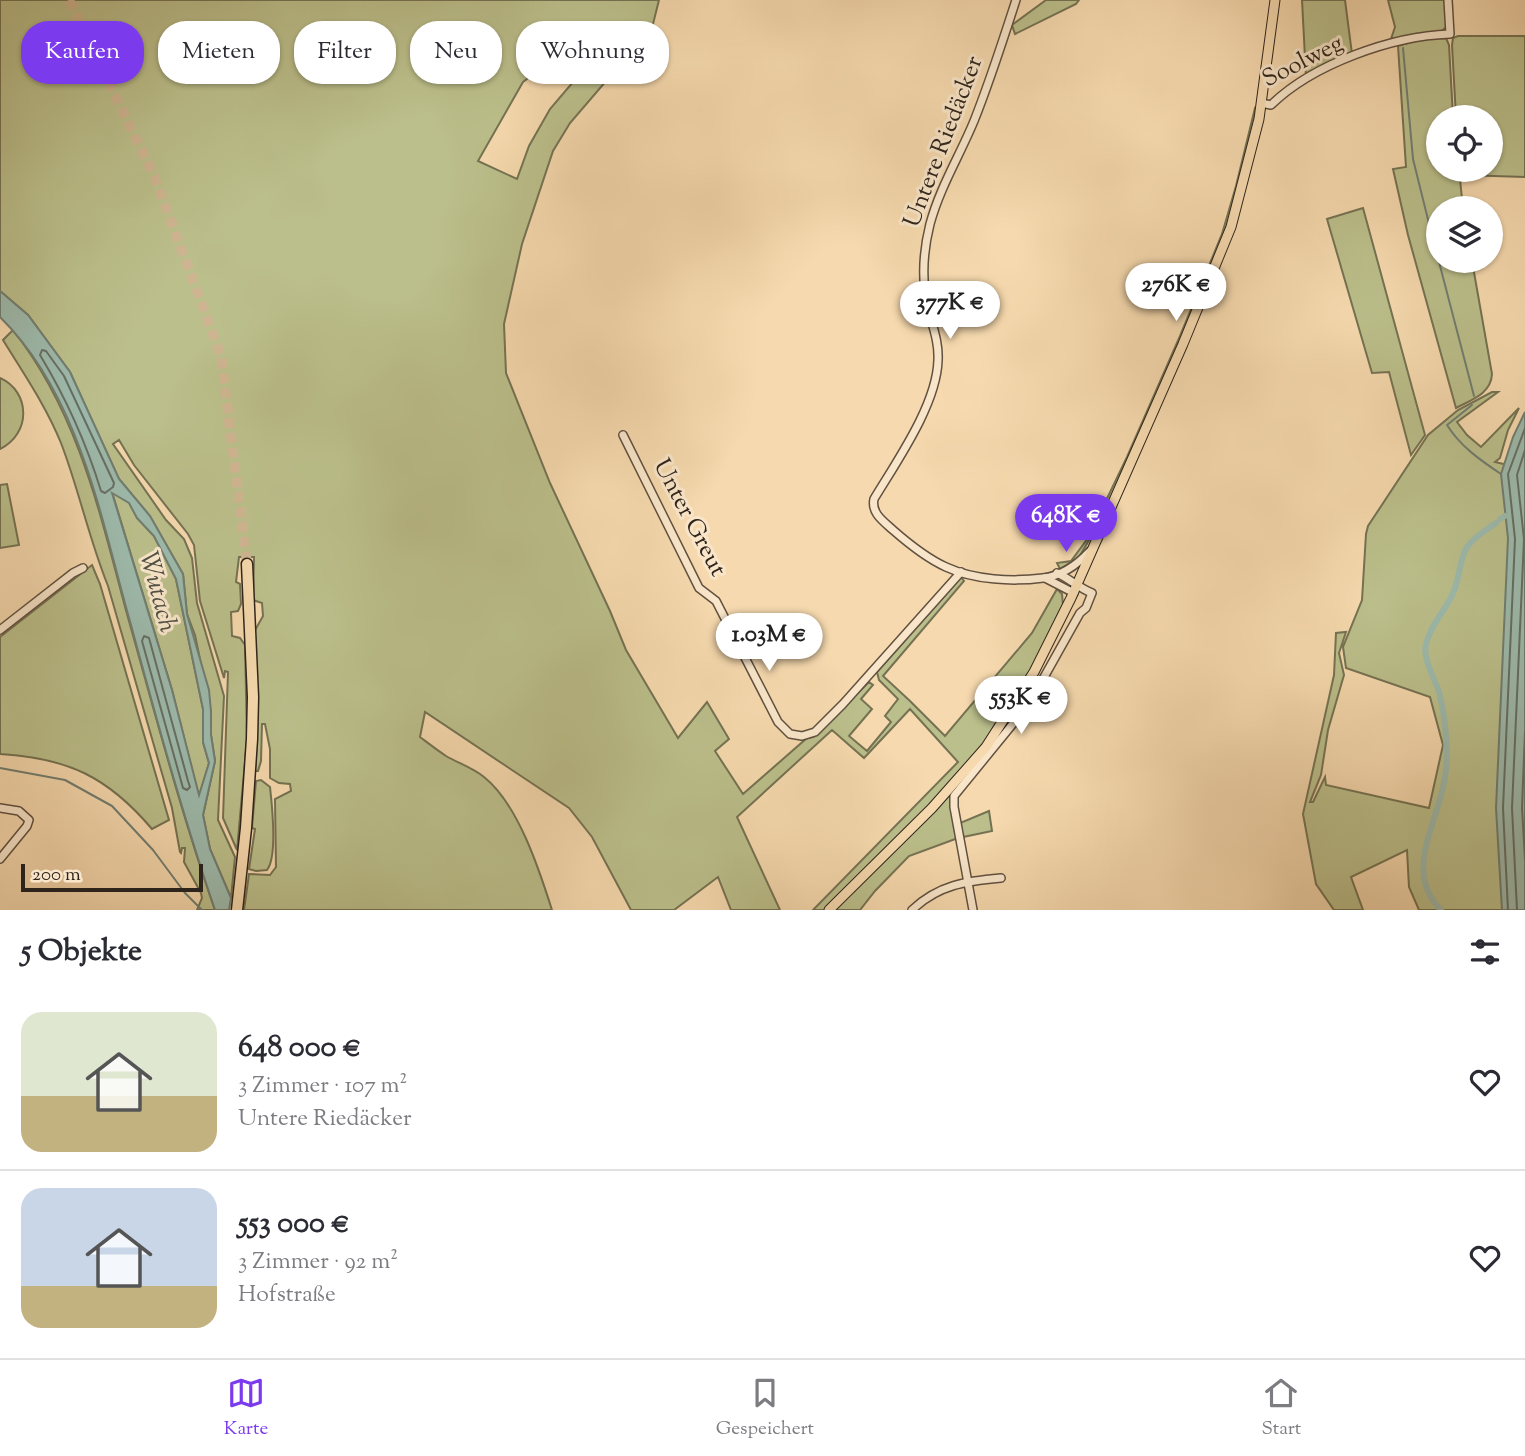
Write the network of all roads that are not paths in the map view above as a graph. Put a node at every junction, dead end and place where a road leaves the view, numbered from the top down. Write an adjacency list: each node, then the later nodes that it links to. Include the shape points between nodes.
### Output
1 (1017, 0): 9 (street, Untere Riedäcker, via 976,118 941,193 923,257 938,361 931,392 873,502 879,517 902,538 928,558)
2 (1275, 0): 4 (main road)
3 (1448, 0): 4 (street, Soolweg, via 1450,34 1410,38 1340,61 1297,84 1271,105)
4 (1261, 103): 6 (main road, via 1243,185 1216,267)
5 (623, 435): 9 (street, Unter Greut, via 699,588 716,601 778,722 790,734 815,732)
6 (1096, 544): 10 (street, Untere Riedäcker, via 1072,568); 12 (main road)
7 (247, 564): 18 (highway, via 253,697)
8 (83, 568): 13 (street)
9 (961, 572): 11 (street, Untere Riedäcker, via 992,578)
10 (1057, 573): 11 (street, Untere Riedäcker); 12 (street, via 1068,578)
11 (1045, 578): 12 (street, Untere Riedäcker)
12 (1075, 590): 17 (street, via 1092,593 1029,704 954,796); 19 (main road, via 1034,672 988,743 932,808)
13 (0, 630)
14 (0, 808): 15 (street, via 19,811 29,820)
15 (0, 859)
16 (1000, 878): 17 (street)
17 (968, 881): 20 (street, via 941,890); 21 (street)
18 (237, 910)
19 (829, 910)
20 (912, 910)
21 (973, 910)

